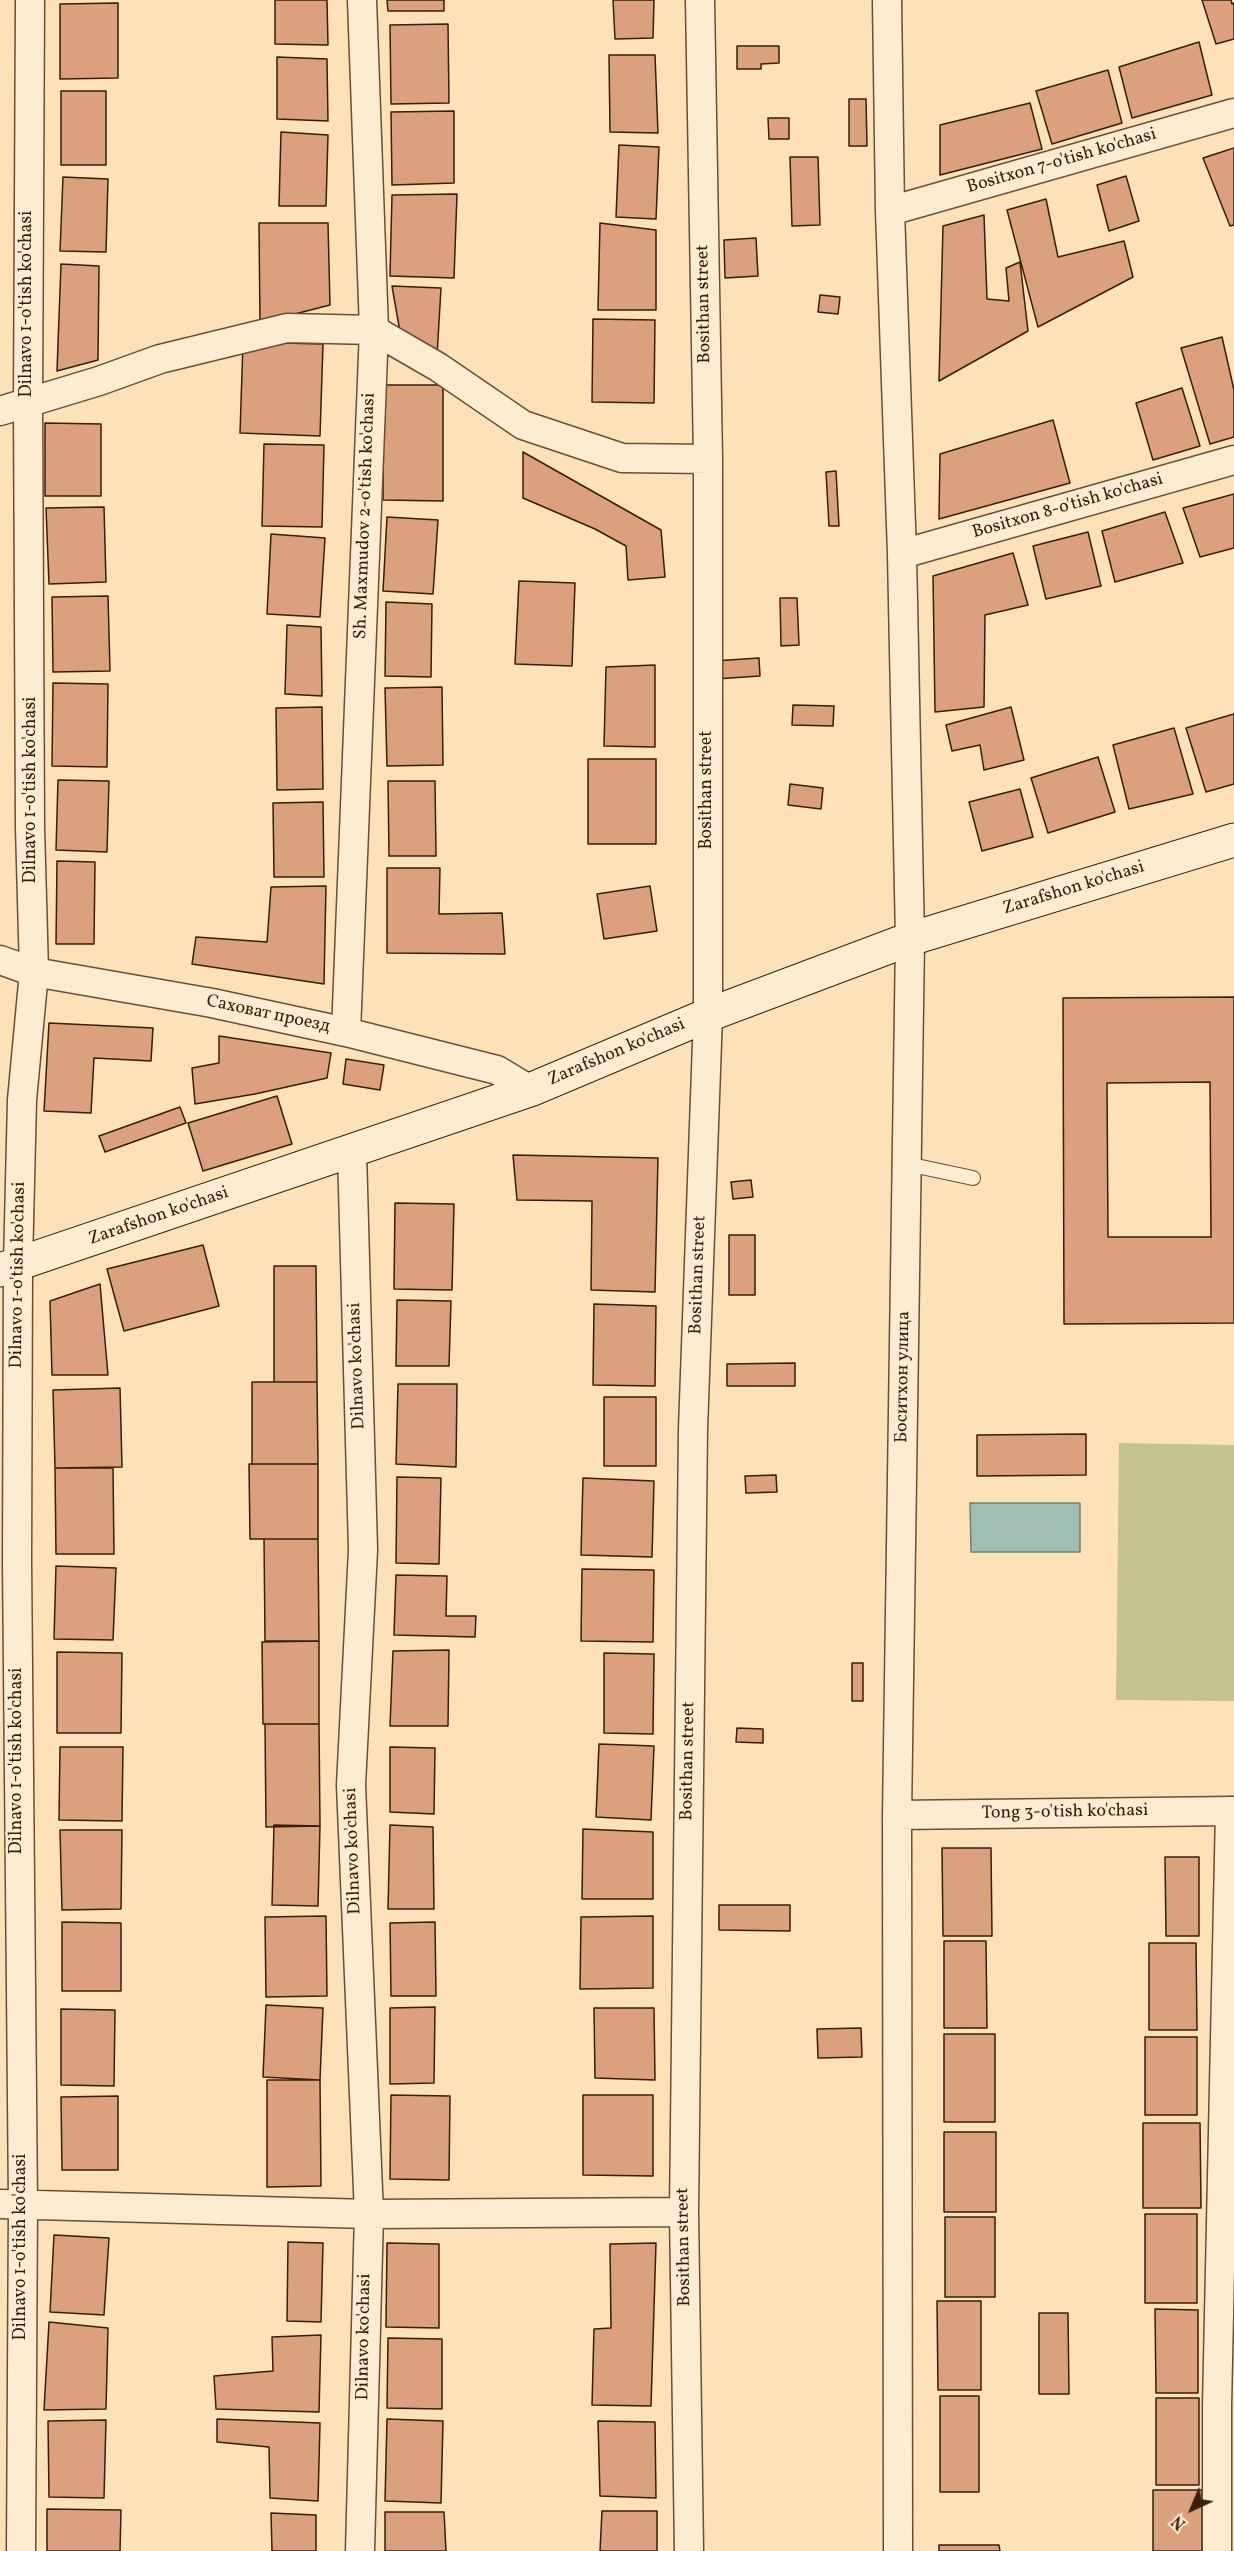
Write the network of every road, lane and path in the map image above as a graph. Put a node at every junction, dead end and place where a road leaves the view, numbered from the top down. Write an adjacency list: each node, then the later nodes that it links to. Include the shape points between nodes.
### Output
1 (30, 0): 8 (street, Dilnavo 1-o'tish ko'chasi)
2 (362, 0): 7 (street, Sh. Maxmudov 2-o'tish ko'chasi)
3 (700, 0): 10 (street, Bosithan street)
4 (887, 0): 6 (street)
5 (1234, 113): 6 (street, Bositxon 7-o'tish ko'chasi)
6 (890, 211): 12 (street)
7 (374, 330): 8 (street, via 286,328 160,359); 10 (street, via 523,425 622,458); 18 (street, Sh. Maxmudov 2-o'tish ko'chasi)
8 (28, 404): 9 (street); 16 (street, Dilnavo 1-o'tish ko'chasi)
9 (0, 411)
10 (708, 459): 17 (street, Bosithan street)
11 (1234, 460): 12 (street, Bositxon 8-o'tish ko'chasi)
12 (902, 554): 14 (street)
13 (1234, 840): 14 (street, Zarafshon ko'chasi)
14 (910, 939): 17 (street, Zarafshon ko'chasi); 21 (street, Боситхон улица)
15 (0, 960): 16 (street, Саховат проезд)
16 (34, 972): 18 (street, Саховат проезд, via 212,1003); 23 (street, Dilnavo 1-o'tish ko'chasi)
17 (708, 1015): 19 (street, Zarafshon ko'chasi); 27 (street, Bosithan street, via 693,1429)
18 (346, 1032): 19 (street, Саховат проезд, via 497,1071)
19 (530, 1090): 20 (street, Zarafshon ko'chasi)
20 (352, 1152): 23 (street, Zarafshon ko'chasi); 28 (street, Dilnavo ko'chasi, via 363,1550 351,1785)
21 (907, 1164): 22 (lane); 25 (street, Боситхон улица)
22 (973, 1178)
23 (9, 1267): 26 (street, Dilnavo 1-o'tish ko'chasi, via 17,1574)
24 (1232, 1811): 25 (street, Tong 3-o'tish ko'chasi); 33 (street)
25 (897, 1815): 32 (street)
26 (11, 2204): 28 (street); 29 (street, Dilnavo 1-o'tish ko'chasi)
27 (684, 2212): 28 (street); 31 (street, Bosithan street)
28 (369, 2214): 30 (street, Dilnavo ko'chasi)
29 (21, 2551)
30 (360, 2551)
31 (689, 2551)
32 (898, 2551)
33 (1217, 2551)

